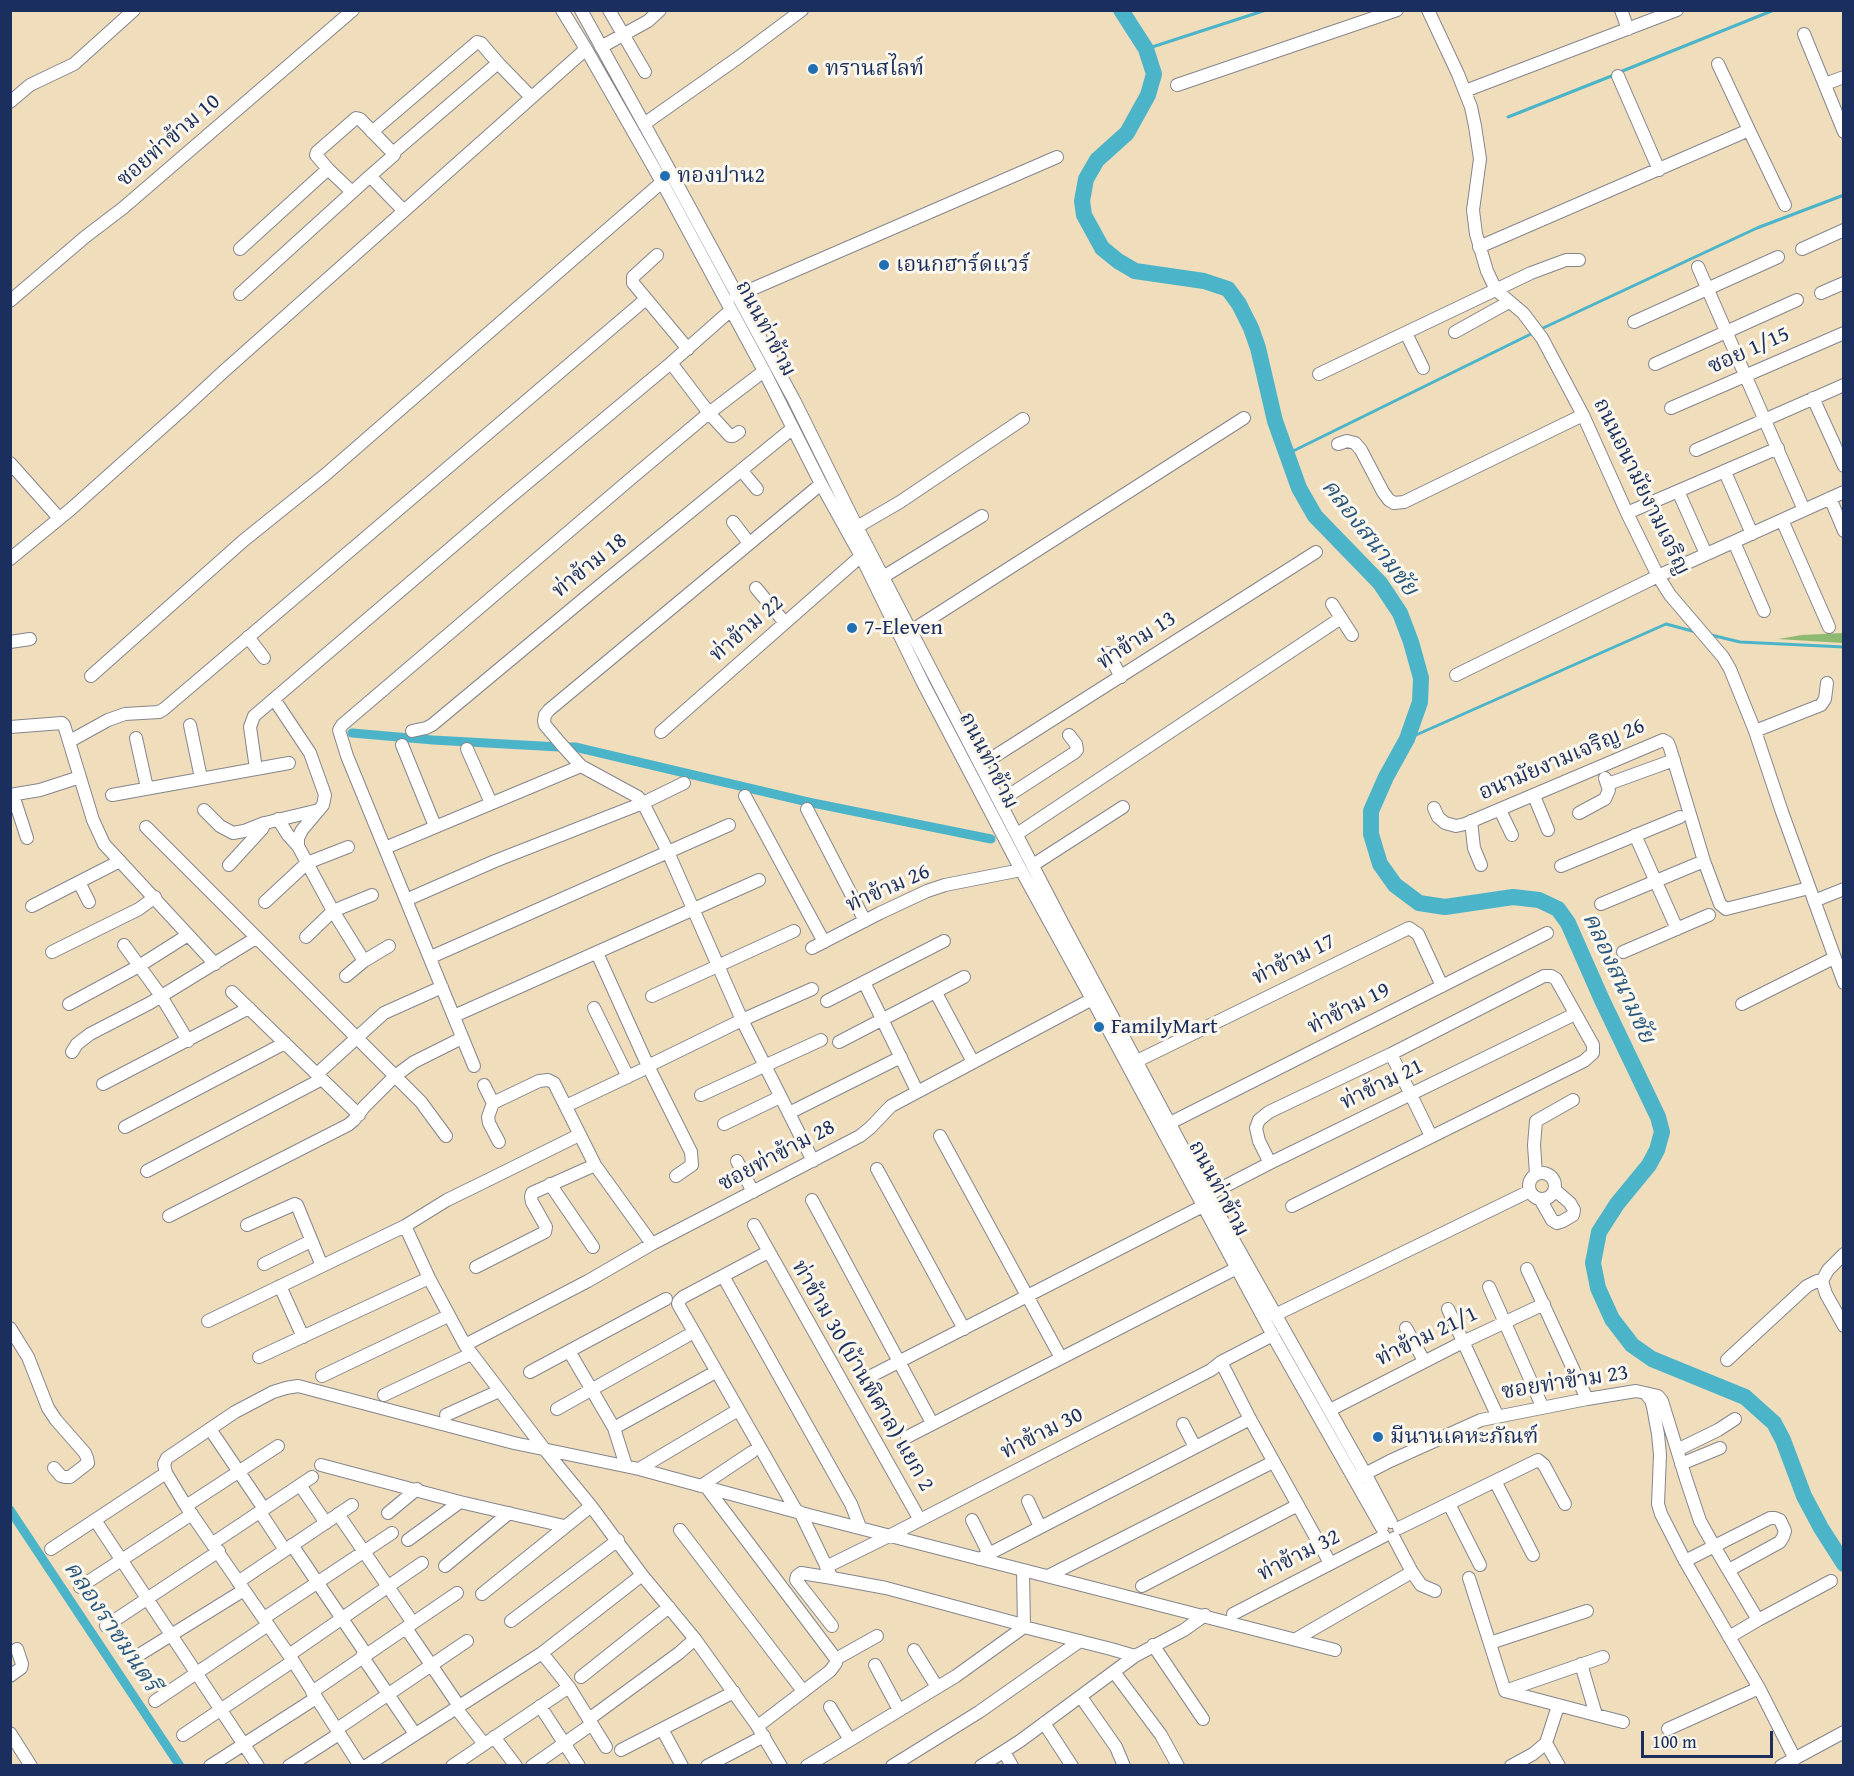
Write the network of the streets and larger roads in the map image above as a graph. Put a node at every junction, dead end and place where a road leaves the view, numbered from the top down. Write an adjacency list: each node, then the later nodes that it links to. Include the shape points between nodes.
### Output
1 (134, 10): 26 (street, via 74,64 30,85)
2 (353, 10): 56 (street, ซอยท่าข้าม 10)
3 (562, 10): 16 (street, ถนนท่าข้าม)
4 (581, 10): 15 (street, ถนนท่าข้าม)
5 (609, 10): 14 (street)
6 (660, 10): 14 (street)
7 (802, 10): 27 (street)
8 (1397, 10): 23 (street)
9 (1428, 10): 24 (street, ถนนอนามัยงามเจริญ)
10 (1620, 10): 12 (street)
11 (1677, 10): 12 (street)
12 (1628, 29): 24 (street)
13 (1804, 34): 22 (street)
14 (622, 35): 15 (street); 19 (street)
15 (602, 47): 27 (street, ถนนท่าข้าม)
16 (586, 49): 25 (street); 36 (street, ถนนท่าข้าม)
17 (498, 63): 25 (street); 29 (street, via 481,43 474,43); 31 (street)
18 (1718, 64): 28 (street)
19 (645, 72)
20 (1618, 76): 34 (street)
21 (1844, 77): 22 (street)
22 (1825, 84): 30 (street)
23 (1177, 85)
24 (1465, 91): 41 (street, ถนนอนามัยงามเจริญ, via 1479,144 1473,210)
25 (531, 97): 39 (street)
26 (10, 102)
27 (644, 123): 53 (street, ถนนท่าข้าม)
28 (1749, 130): 34 (street); 38 (street)
29 (372, 132): 31 (street); 33 (street, via 356,118 317,152)
30 (1844, 132)
31 (393, 153): 35 (street)
32 (1057, 157): 53 (street)
33 (328, 169): 37 (street); 42 (street)
34 (1659, 170): 41 (street)
35 (370, 177): 37 (street); 39 (street)
36 (662, 182): 58 (street, ถนนท่าข้าม); 125 (street)
37 (352, 192): 52 (street)
38 (1785, 205)
39 (404, 211): 96 (street)
40 (1844, 230): 43 (street)
41 (1479, 247): 50 (street, ถนนอนามัยงามเจริญ)
42 (240, 249)
43 (1802, 249)
44 (657, 255): 54 (street, via 633,277)
45 (1778, 257): 49 (street)
46 (1579, 260): 50 (street, via 1554,264)
47 (1698, 267): 49 (street)
48 (1844, 283): 51 (street)
49 (1708, 289): 59 (street); 61 (street)
50 (1496, 290): 57 (street, ถนนอนามัยงามเจริญ); 62 (street)
51 (1821, 293)
52 (240, 294)
53 (736, 296): 99 (street, ถนนท่าข้าม, via 794,400)
54 (645, 299): 64 (street); 118 (street)
55 (1797, 300): 61 (street)
56 (10, 301)
57 (1509, 302): 60 (street); 75 (street, ถนนอนามัยงามเจริญ, via 1542,338)
58 (731, 310): 64 (street); 68 (street, ถนนท่าข้าม)
59 (1634, 322)
60 (1455, 332)
61 (1727, 332): 66 (street); 70 (street)
62 (1406, 333): 67 (street); 69 (street)
63 (1844, 333): 70 (street, ซอย 1/15)
64 (688, 349): 65 (street)
65 (671, 363): 74 (street); 129 (street)
66 (1655, 364)
67 (1423, 368)
68 (764, 370): 74 (street); 79 (street, ถนนท่าข้าม)
69 (1319, 374)
70 (1746, 376): 73 (street, ซอย 1/15); 78 (street)
71 (1844, 385): 72 (street)
72 (1813, 398): 78 (street); 85 (street)
73 (1671, 408)
74 (709, 412): 80 (street, via 730,436); 179 (street, via 342,725 339,730 347,756)
75 (1583, 415): 81 (street, via 1404,502 1389,500 1355,443); 94 (street, ถนนอนามัยงามเจริญ)
76 (1244, 418): 116 (street)
77 (1023, 419): 99 (street)
78 (1766, 420): 82 (street); 83 (street)
79 (793, 428): 86 (street, ท่าข้าม 18); 88 (street, ถนนท่าข้าม)
80 (739, 432)
81 (1338, 444)
82 (1778, 448): 87 (street); 93 (street)
83 (1696, 450)
84 (10, 463): 96 (street)
85 (1844, 466)
86 (741, 470): 89 (street); 132 (street, ท่าข้าม 18, via 432,725)
87 (1725, 472): 90 (street); 101 (street)
88 (821, 484): 103 (street); 106 (street, ถนนท่าข้าม)
89 (757, 489)
90 (1678, 491): 94 (street); 105 (street)
91 (1844, 492): 92 (street)
92 (1830, 498): 93 (street); 100 (street)
93 (1804, 510): 97 (street)
94 (1627, 513): 108 (street, ถนนอนามัยงามเจริญ)
95 (982, 516): 109 (street)
96 (59, 518): 107 (street)
97 (1782, 520): 101 (street); 115 (street)
98 (733, 522): 103 (street)
99 (857, 527): 109 (street, ถนนท่าข้าม)
100 (1844, 531)
101 (1752, 534): 102 (street)
102 (1734, 542): 105 (street); 112 (street)
103 (750, 543): 143 (street, via 545,715 545,725)
104 (1316, 552): 126 (street, ท่าข้าม 13)
105 (1706, 554): 108 (street)
106 (861, 556): 114 (street, ท่าข้าม 22); 127 (street, ถนนท่าข้าม)
107 (10, 559)
108 (1658, 576): 124 (street); 133 (street, ถนนอนามัยงามเจริญ, via 1723,657)
109 (883, 577): 116 (street, ถนนท่าข้าม)
110 (756, 588): 114 (street)
111 (1332, 604): 113 (street)
112 (1764, 611)
113 (1341, 618): 117 (street); 173 (street)
114 (785, 623): 134 (street, ท่าข้าม 22)
115 (1829, 627)
116 (911, 631): 123 (street, ถนนท่าข้าม)
117 (1352, 634)
118 (248, 637): 122 (street); 137 (street, via 159,712 124,714)
119 (30, 639): 120 (street)
120 (10, 642)
121 (1108, 652): 126 (street)
122 (264, 658)
123 (932, 671): 127 (street); 142 (street, ถนนท่าข้าม)
124 (1456, 675)
125 (91, 676)
126 (1121, 676): 142 (street, ท่าข้าม 13)
127 (920, 677): 188 (street, ถนนท่าข้าม)
128 (1827, 683): 133 (street, via 1821,705)
129 (274, 699): 145 (street, via 251,722); 162 (street, via 310,753 325,795)
130 (190, 725): 147 (street)
131 (10, 727): 137 (street, via 62,723)
132 (412, 730)
133 (1755, 731): 192 (street, ถนนอนามัยงามเจริญ)
134 (661, 732)
135 (1069, 735): 155 (street, via 1076,744 1074,753)
136 (136, 738): 150 (street)
137 (70, 741): 146 (street)
138 (402, 745): 170 (street)
139 (467, 749): 156 (street)
140 (1674, 760): 144 (street, อนามัยงามเจริญ 26, via 1668,743 1662,740); 149 (street); 182 (street, อนามัยงามเจริญ 26)
141 (289, 762): 145 (street)
142 (981, 765): 155 (street, ถนนท่าข้าม)
143 (581, 766): 156 (street); 157 (street)
144 (1600, 766): 149 (street); 154 (street, อนามัยงามเจริญ 26)
145 (256, 769): 147 (street)
146 (81, 777): 151 (street); 181 (street, via 100,837)
147 (201, 778): 150 (street)
148 (684, 783): 157 (street)
149 (1608, 784): 164 (street, via 1605,799)
150 (147, 788): 152 (street)
151 (12, 795): 176 (street)
152 (112, 795)
153 (745, 796): 205 (street, ท่าข้าม 26, via 818,945)
154 (1534, 796): 163 (street, อนามัยงามเจริญ 26); 172 (street)
155 (1000, 801): 173 (street, ถนนท่าข้าม)
156 (491, 803): 170 (street)
157 (643, 803): 180 (street); 196 (street)
158 (1123, 807): 185 (street)
159 (1434, 808): 167 (street, อนามัยงามเจริญ 26, via 1445,823 1456,826)
160 (807, 809): 205 (street)
161 (204, 810): 168 (street, via 233,833)
162 (319, 810): 166 (street); 177 (street, via 302,830)
163 (1500, 810): 167 (street, อนามัยงามเจริญ 26); 174 (street)
164 (1579, 813)
165 (1680, 817): 175 (street)
166 (278, 819): 168 (street); 177 (street)
167 (1471, 821): 186 (street, via 1474,848)
168 (265, 823): 184 (street)
169 (729, 825): 180 (street)
170 (435, 826): 179 (street)
171 (146, 827): 211 (street)
172 (1548, 830)
173 (1017, 834): 185 (street, ถนนท่าข้าม)
174 (1512, 835)
175 (1635, 835): 187 (street); 190 (street)
176 (27, 838)
177 (298, 846): 183 (street)
178 (348, 847): 183 (street)
179 (385, 848): 196 (street)
180 (668, 852): 202 (street); 218 (street)
181 (120, 861): 191 (street); 195 (street)
182 (1704, 861): 190 (street); 192 (street, อนามัยงามเจริญ 26, via 1717,897 1726,909)
183 (307, 863): 199 (street); 203 (street)
184 (229, 865)
185 (1033, 865): 235 (street, ถนนท่าข้าม)
186 (1481, 865)
187 (1561, 866)
188 (1021, 870): 205 (street, ท่าข้าม 26, via 945,885); 235 (street, ถนนท่าข้าม)
189 (759, 880): 202 (street)
190 (1655, 880): 200 (street); 206 (street)
191 (79, 882): 198 (street); 201 (street)
192 (1809, 888): 197 (street, ถนนอนามัยงามเจริญ)
193 (1844, 889): 197 (street)
194 (372, 895): 203 (street)
195 (155, 897): 209 (street); 215 (street, via 140,909)
196 (406, 900): 218 (street)
197 (1814, 901): 219 (street, ถนนอนามัยงามเจริญ)
198 (89, 902)
199 (265, 902)
200 (1601, 904)
201 (32, 906)
202 (693, 910): 217 (street); 223 (street)
203 (333, 911): 210 (street); 220 (street)
204 (1709, 915): 206 (street)
205 (865, 921)
206 (1677, 929): 216 (street)
207 (794, 931): 223 (street)
208 (1547, 933): 228 (street, ท่าข้าม 19)
209 (188, 935): 221 (street); 222 (street)
210 (306, 937)
211 (256, 938): 221 (street); 245 (street)
212 (944, 941): 227 (street)
213 (124, 945): 222 (street)
214 (389, 946): 220 (street)
215 (52, 952)
216 (1623, 952)
217 (597, 953): 242 (street); 258 (street)
218 (430, 957): 229 (street)
219 (1834, 958): 226 (street, ถนนอนามัยงามเจริญ); 238 (street)
220 (364, 960): 224 (street)
221 (215, 964): 233 (street)
222 (139, 966): 233 (street); 237 (street)
223 (718, 966): 234 (street); 243 (street)
224 (346, 976)
225 (964, 977): 232 (street)
226 (1843, 981)
227 (864, 982): 236 (street); 244 (street)
228 (1442, 986): 254 (street, ท่าข้าม 17, via 1418,934 1409,928); 273 (street, ท่าข้าม 19)
229 (442, 987): 242 (street); 245 (street, via 384,1013)
230 (812, 989): 243 (street)
231 (232, 992): 239 (street)
232 (936, 993): 244 (street); 255 (street)
233 (160, 996): 248 (street); 251 (street, via 90,1034)
234 (652, 996)
235 (1097, 997): 254 (street, ถนนท่าข้าม); 255 (street, ซอยท่าข้าม 28); 294 (street, ถนนท่าข้าม)
236 (827, 1001)
237 (69, 1004)
238 (1742, 1004)
239 (249, 1008): 248 (street); 250 (street)
240 (594, 1008): 261 (street)
241 (1575, 1014): 252 (street, via 1556,979 1544,976); 265 (street, ท่าข้าม 21); 279 (street, via 1593,1046 1589,1058)
242 (454, 1016): 246 (street)
243 (742, 1020): 256 (street); 258 (street)
244 (883, 1020): 249 (street); 253 (street)
245 (357, 1038): 259 (street); 260 (street)
246 (462, 1038): 257 (street); 260 (street, via 422,1057)
247 (821, 1040): 256 (street)
248 (188, 1041): 262 (street)
249 (839, 1042)
250 (285, 1043): 259 (street); 275 (street)
251 (72, 1052)
252 (1391, 1054): 265 (street); 283 (street, via 1259,1120 1256,1128)
253 (901, 1057): 264 (street); 271 (street)
254 (1137, 1061): 273 (street, ถนนท่าข้าม)
255 (973, 1062): 264 (street, ซอยท่าข้าม 28)
256 (765, 1065): 266 (street); 267 (street)
257 (474, 1066)
258 (645, 1068): 261 (street); 288 (street, via 692,1152 692,1165)
259 (319, 1076): 272 (street); 286 (street)
260 (395, 1076): 272 (street); 277 (street, via 427,1109)
261 (628, 1077): 270 (street)
262 (103, 1084)
263 (484, 1085): 269 (street)
264 (917, 1091): 282 (street, ซอยท่าข้าม 28, via 891,1106 860,1136)
265 (1410, 1094): 279 (street); 283 (street, ท่าข้าม 21)
266 (701, 1095)
267 (780, 1096): 271 (street); 274 (street)
268 (1573, 1100): 287 (street, via 1536,1121)
269 (493, 1103): 270 (street, via 548,1080 555,1083); 280 (street, via 489,1123)
270 (566, 1106): 276 (street)
271 (789, 1113): 282 (street)
272 (360, 1115): 296 (street, via 348,1125)
273 (1170, 1123): 294 (street, ถนนท่าข้าม)
274 (724, 1124)
275 (125, 1126)
276 (579, 1135): 284 (street); 299 (street, via 447,1200)
277 (446, 1136)
278 (940, 1136): 315 (street)
279 (1431, 1136): 295 (street)
280 (499, 1142)
281 (737, 1161): 291 (street)
282 (813, 1161): 291 (street, ซอยท่าข้าม 28)
283 (1270, 1163): 294 (street, ท่าข้าม 21)
284 (596, 1165): 289 (street); 301 (street)
285 (877, 1169): 326 (street)
286 (147, 1171)
287 (1536, 1174): 290 (street, via 1549,1174 1555,1181); 292 (street, via 1530,1180)
288 (676, 1176)
289 (550, 1184): 302 (street); 307 (street, via 531,1197 545,1232)
290 (1555, 1191): 292 (street, via 1547,1198); 292 (street, via 1574,1210 1573,1215 1557,1223)
291 (753, 1192): 301 (street, ซอยท่าข้าม 28)
292 (1535, 1195): 319 (street)
293 (812, 1200): 336 (street)
294 (1206, 1201): 308 (street, ถนนท่าข้าม); 315 (street, ท่าข้าม 21); 319 (street, ถนนท่าข้าม)
295 (1292, 1206)
296 (169, 1216)
297 (247, 1225): 300 (street, via 295,1204)
298 (754, 1225): 303 (street, ท่าข้าม 30 (บ้านพิศาล) แยก 2)
299 (405, 1226): 306 (street); 311 (street)
300 (311, 1241): 305 (street); 306 (street)
301 (652, 1244): 331 (street, ซอยท่าข้าม 28)
302 (593, 1247)
303 (768, 1252): 310 (street); 395 (street, ท่าข้าม 30 (บ้านพิศาล) แยก 2)
304 (1844, 1254): 312 (street)
305 (264, 1264)
306 (322, 1266): 313 (street)
307 (476, 1267)
308 (1237, 1268): 329 (street, ถนนท่าข้าม); 334 (street)
309 (1527, 1269): 317 (street)
310 (723, 1276): 316 (street); 399 (street, via 851,1504)
311 (429, 1278): 320 (street); 328 (street)
312 (1822, 1281): 323 (street); 335 (street, via 1807,1286)
313 (280, 1286): 321 (street); 328 (street)
314 (1489, 1287): 322 (street)
315 (1027, 1296): 326 (street, ท่าข้าม 21); 334 (street)
316 (672, 1300): 332 (street); 390 (street, via 678,1304)
317 (1544, 1304): 322 (street, ท่าข้าม 21/1); 347 (street)
318 (1448, 1309): 330 (street)
319 (1275, 1315): 350 (street, ถนนท่าข้าม)
320 (448, 1316): 331 (street); 342 (street)
321 (208, 1321)
322 (1505, 1322): 330 (street, ท่าข้าม 21/1); 348 (street)
323 (1844, 1326)
324 (10, 1328): 371 (street, via 28,1357 48,1408 87,1458 88,1463 70,1477 61,1476)
325 (1406, 1328): 337 (street)
326 (964, 1329): 336 (street, ท่าข้าม 21)
327 (687, 1336): 343 (street)
328 (303, 1337): 333 (street)
329 (1275, 1339): 338 (street, ท่าข้าม 30); 376 (street, ถนนท่าข้าม)
330 (1463, 1342): 337 (street, ท่าข้าม 21/1); 353 (street)
331 (468, 1350): 344 (street); 346 (street, ซอยท่าข้าม 28)
332 (569, 1351): 339 (street); 343 (street)
333 (259, 1357)
334 (1061, 1358): 356 (street)
335 (1727, 1360)
336 (900, 1361): 341 (street, ท่าข้าม 21); 356 (street)
337 (1424, 1361): 350 (street, ท่าข้าม 21/1)
338 (1219, 1367): 354 (street); 395 (street, ท่าข้าม 30)
339 (531, 1372)
340 (710, 1375): 358 (street)
341 (873, 1375)
342 (322, 1376)
343 (592, 1389): 349 (street); 358 (street)
344 (499, 1391): 352 (street); 364 (street)
345 (1645, 1393): 347 (street, ซอยท่าข้าม 23); 365 (street, via 1662,1401); 415 (street, ซอยท่าข้าม 23, via 1651,1400 1658,1434 1658,1504)
346 (384, 1395)
347 (1587, 1398): 348 (street, ซอยท่าข้าม 23)
348 (1542, 1406): 353 (street, ซอยท่าข้าม 23)
349 (558, 1409)
350 (1330, 1410): 374 (street, ถนนท่าข้าม)
351 (733, 1413): 370 (street)
352 (446, 1415)
353 (1497, 1415): 374 (street, ซอยท่าข้าม 23)
354 (1250, 1419): 362 (street); 367 (street)
355 (1735, 1419): 365 (street)
356 (932, 1424): 360 (street)
357 (1183, 1424): 362 (street)
358 (614, 1428): 370 (street)
359 (210, 1429): 364 (street, via 273,1392 298,1386); 372 (street); 373 (street, via 167,1458)
360 (907, 1437)
361 (278, 1446): 372 (street)
362 (1195, 1447): 400 (street)
363 (1720, 1448): 368 (street)
364 (545, 1450): 370 (street); 387 (street)
365 (1677, 1450): 368 (street)
366 (752, 1452): 379 (street)
367 (1273, 1462): 386 (street); 425 (street)
368 (1681, 1464): 407 (street, via 1700,1521)
369 (321, 1465): 380 (street)
370 (633, 1467): 379 (street)
371 (54, 1468)
372 (239, 1472): 388 (street); 389 (street)
373 (166, 1473): 388 (street); 394 (street)
374 (1366, 1474): 376 (street, ซอยท่าข้าม 23); 402 (street, ถนนท่าข้าม)
375 (312, 1477): 378 (street)
376 (1353, 1478): 402 (street, ถนนท่าข้าม)
377 (1495, 1481): 383 (street, ท่าข้าม 32); 384 (street, ท่าข้าม 32, via 1538,1460 1545,1465); 412 (street)
378 (300, 1485): 389 (street); 397 (street)
379 (704, 1487): 390 (street); 468 (street)
380 (417, 1489): 382 (street); 391 (street)
381 (1028, 1501): 400 (street)
382 (460, 1502): 392 (street); 405 (street)
383 (1449, 1504): 402 (street, ท่าข้าม 32); 418 (street)
384 (1565, 1504)
385 (352, 1505): 393 (street)
386 (1298, 1505): 417 (street); 431 (street)
387 (591, 1506): 398 (street); 406 (street)
388 (189, 1510): 408 (street); 414 (street)
389 (262, 1510): 408 (street); 409 (street)
390 (798, 1512): 399 (street); 420 (street)
391 (388, 1513)
392 (509, 1513): 398 (street); 419 (street)
393 (338, 1514): 397 (street); 411 (street)
394 (95, 1520): 410 (street); 414 (street)
395 (920, 1520): 404 (street, ท่าข้าม 30)
396 (972, 1520): 413 (street)
397 (326, 1522): 409 (street)
398 (564, 1526): 436 (street)
399 (860, 1527): 404 (street)
400 (1040, 1527): 413 (street)
401 (680, 1530): 479 (street)
402 (1390, 1530): 417 (street, ท่าข้าม 32); 423 (street)
403 (392, 1533): 411 (street)
404 (891, 1535): 413 (street); 420 (street, ท่าข้าม 30)
405 (408, 1540)
406 (618, 1540): 424 (street); 445 (street)
407 (1714, 1546): 415 (street); 422 (street); 422 (street, via 1770,1518 1780,1520 1785,1531 1780,1542)
408 (216, 1547): 430 (street); 437 (street)
409 (288, 1548): 429 (street); 430 (street)
410 (51, 1549)
411 (364, 1551): 429 (street); 433 (street)
412 (1533, 1555)
413 (984, 1556): 421 (street)
414 (122, 1560): 432 (street); 437 (street)
415 (1685, 1561): 452 (street, ซอยท่าข้าม 23)
416 (422, 1563): 433 (street)
417 (1330, 1563): 440 (street, ท่าข้าม 32)
418 (1480, 1565)
419 (445, 1566)
420 (826, 1567): 426 (street)
421 (1023, 1570): 425 (street); 449 (street)
422 (1729, 1570): 443 (street)
423 (1412, 1572): 434 (street, via 1421,1585); 454 (street)
424 (642, 1575): 438 (street); 462 (street)
425 (1050, 1575): 441 (street)
426 (832, 1578): 448 (street, via 801,1573 796,1576); 449 (street, via 886,1588)
427 (1469, 1578): 457 (street)
428 (1831, 1581): 443 (street)
429 (317, 1582): 442 (street); 444 (street)
430 (241, 1586): 444 (street); 450 (street)
431 (1142, 1586)
432 (80, 1587)
433 (388, 1587): 442 (street); 446 (street)
434 (1435, 1591)
435 (458, 1593): 446 (street)
436 (482, 1594)
437 (147, 1599): 447 (street); 450 (street)
438 (669, 1607): 453 (street); 475 (street)
439 (1587, 1611): 457 (street)
440 (1233, 1614)
441 (1205, 1615): 454 (street); 458 (street)
442 (342, 1618): 463 (street); 467 (street)
443 (1758, 1620): 452 (street)
444 (266, 1621): 467 (street); 473 (street)
445 (511, 1621)
446 (410, 1625): 463 (street); 470 (street)
447 (106, 1626)
448 (832, 1626)
449 (1024, 1626): 456 (street); 477 (street)
450 (171, 1635): 466 (street); 473 (street)
451 (877, 1636): 468 (street)
452 (1729, 1637): 478 (street, ซอยท่าข้าม 23)
453 (695, 1639): 481 (street); 494 (street)
454 (1296, 1639): 461 (street)
455 (467, 1641): 470 (street)
456 (1080, 1641): 464 (street); 528 (street, via 979,1712)
457 (1490, 1643): 480 (street)
458 (1153, 1645): 464 (street); 493 (street)
459 (17, 1649): 474 (street, via 21,1668)
460 (914, 1650): 477 (street)
461 (1335, 1650)
462 (542, 1653): 476 (street); 488 (street)
463 (364, 1655): 482 (street); 483 (street)
464 (1135, 1656): 472 (street)
465 (1603, 1657): 469 (street)
466 (134, 1658)
467 (291, 1658): 482 (street); 490 (street)
468 (836, 1659): 479 (street, via 834,1666)
469 (1581, 1664): 480 (street); 492 (street)
470 (431, 1665): 483 (street); 488 (street)
471 (875, 1665): 491 (street)
472 (1114, 1672): 484 (street); 533 (street)
473 (197, 1673): 485 (street); 490 (street)
474 (10, 1676)
475 (581, 1677)
476 (568, 1687): 486 (street); 494 (street)
477 (937, 1687): 491 (street)
478 (1759, 1688): 498 (street); 513 (street, ซอยท่าข้าม 23)
479 (803, 1691): 499 (street)
480 (1505, 1691): 487 (street)
481 (734, 1692): 497 (street); 499 (street)
482 (314, 1695): 500 (street); 509 (street)
483 (388, 1695): 500 (street); 503 (street)
484 (1081, 1697): 496 (street); 532 (street, via 1116,1747)
485 (155, 1701)
486 (540, 1706): 506 (street); 507 (street)
487 (1558, 1706): 492 (street); 508 (street)
488 (457, 1707): 503 (street); 506 (street)
489 (830, 1707): 505 (street)
490 (221, 1710): 504 (street); 509 (street)
491 (899, 1710): 505 (street)
492 (1596, 1715): 495 (street)
493 (1203, 1719)
494 (590, 1722): 507 (street); 510 (street)
495 (1623, 1722)
496 (1044, 1724): 512 (street); 531 (street)
497 (662, 1729): 511 (street); 524 (street)
498 (1668, 1729)
499 (761, 1731): 525 (street); 526 (street)
500 (338, 1732): 517 (street); 518 (street)
501 (1844, 1732): 513 (street)
502 (10, 1733): 514 (street)
503 (415, 1734): 519 (street)
504 (183, 1735)
505 (850, 1740): 527 (street)
506 (489, 1741): 520 (street); 521 (street)
507 (564, 1743): 522 (street); 523 (street)
508 (1546, 1743): 534 (street); 535 (street)
509 (244, 1744): 515 (street); 516 (street)
510 (606, 1747)
511 (621, 1750)
512 (1004, 1752): 529 (street); 530 (street)
513 (1795, 1759): 536 (street)
514 (31, 1766)
515 (210, 1766)
516 (258, 1766)
517 (289, 1766)
518 (360, 1766)
519 (366, 1766)
520 (452, 1766)
521 (516, 1766)
522 (532, 1766)
523 (579, 1766)
524 (682, 1766)
525 (707, 1766)
526 (781, 1766)
527 (807, 1766)
528 (892, 1766)
529 (981, 1766)
530 (1012, 1766)
531 (1072, 1766)
532 (1124, 1766)
533 (1178, 1766)
534 (1512, 1766)
535 (1559, 1766)
536 (1781, 1766)

